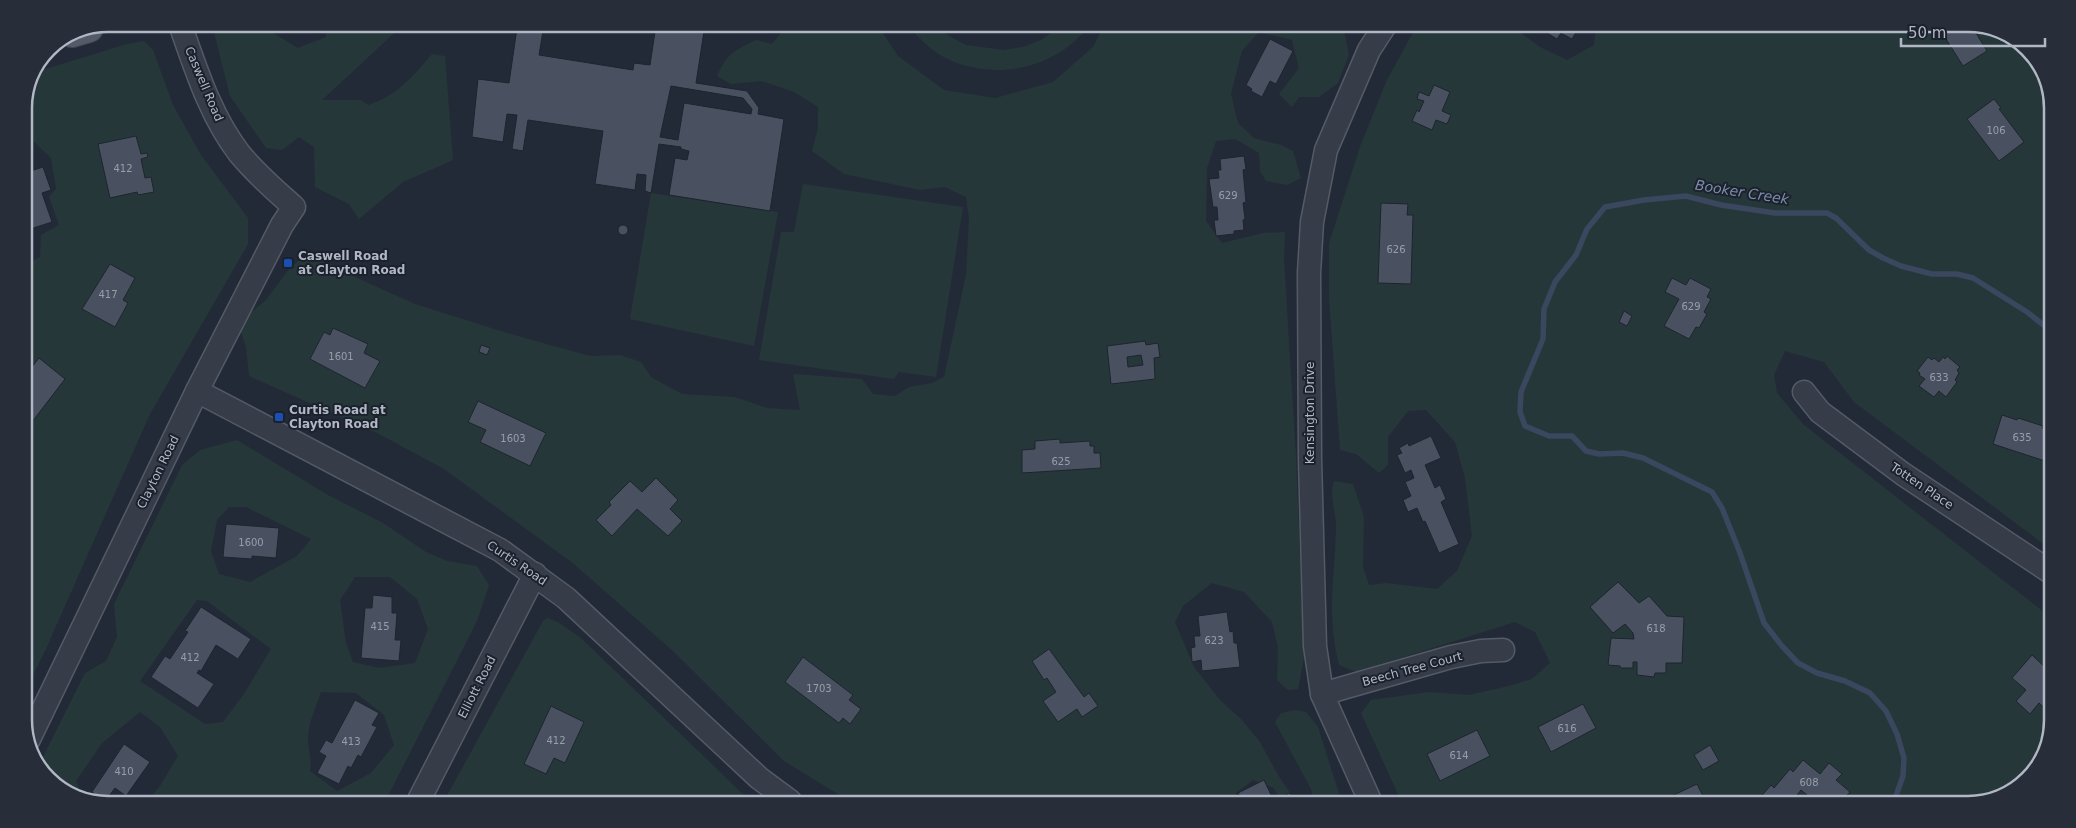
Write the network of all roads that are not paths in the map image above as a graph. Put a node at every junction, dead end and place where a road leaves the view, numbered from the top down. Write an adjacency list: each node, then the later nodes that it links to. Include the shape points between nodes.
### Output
1 (183, 32): 3 (street, Caswell Road, via 220,124 252,167)
2 (1381, 32): 9 (street, Kensington Drive, via 1326,150 1312,222 1309,273 1310,460 1315,646)
3 (294, 207): 4 (street, Clayton Road)
4 (198, 391): 7 (street, Curtis Road, via 500,550); 10 (street, Clayton Road)
5 (1804, 392): 6 (street, Totten Place, via 1820,412 1903,474)
6 (2044, 568)
7 (535, 574): 11 (street, Elliott Road); 12 (street, Curtis Road, via 566,598 759,778)
8 (1503, 650): 9 (street, Beech Tree Court, via 1451,658)
9 (1322, 694): 13 (street, Kensington Drive)
10 (34, 730)
11 (421, 796)
12 (783, 796)
13 (1367, 796)

